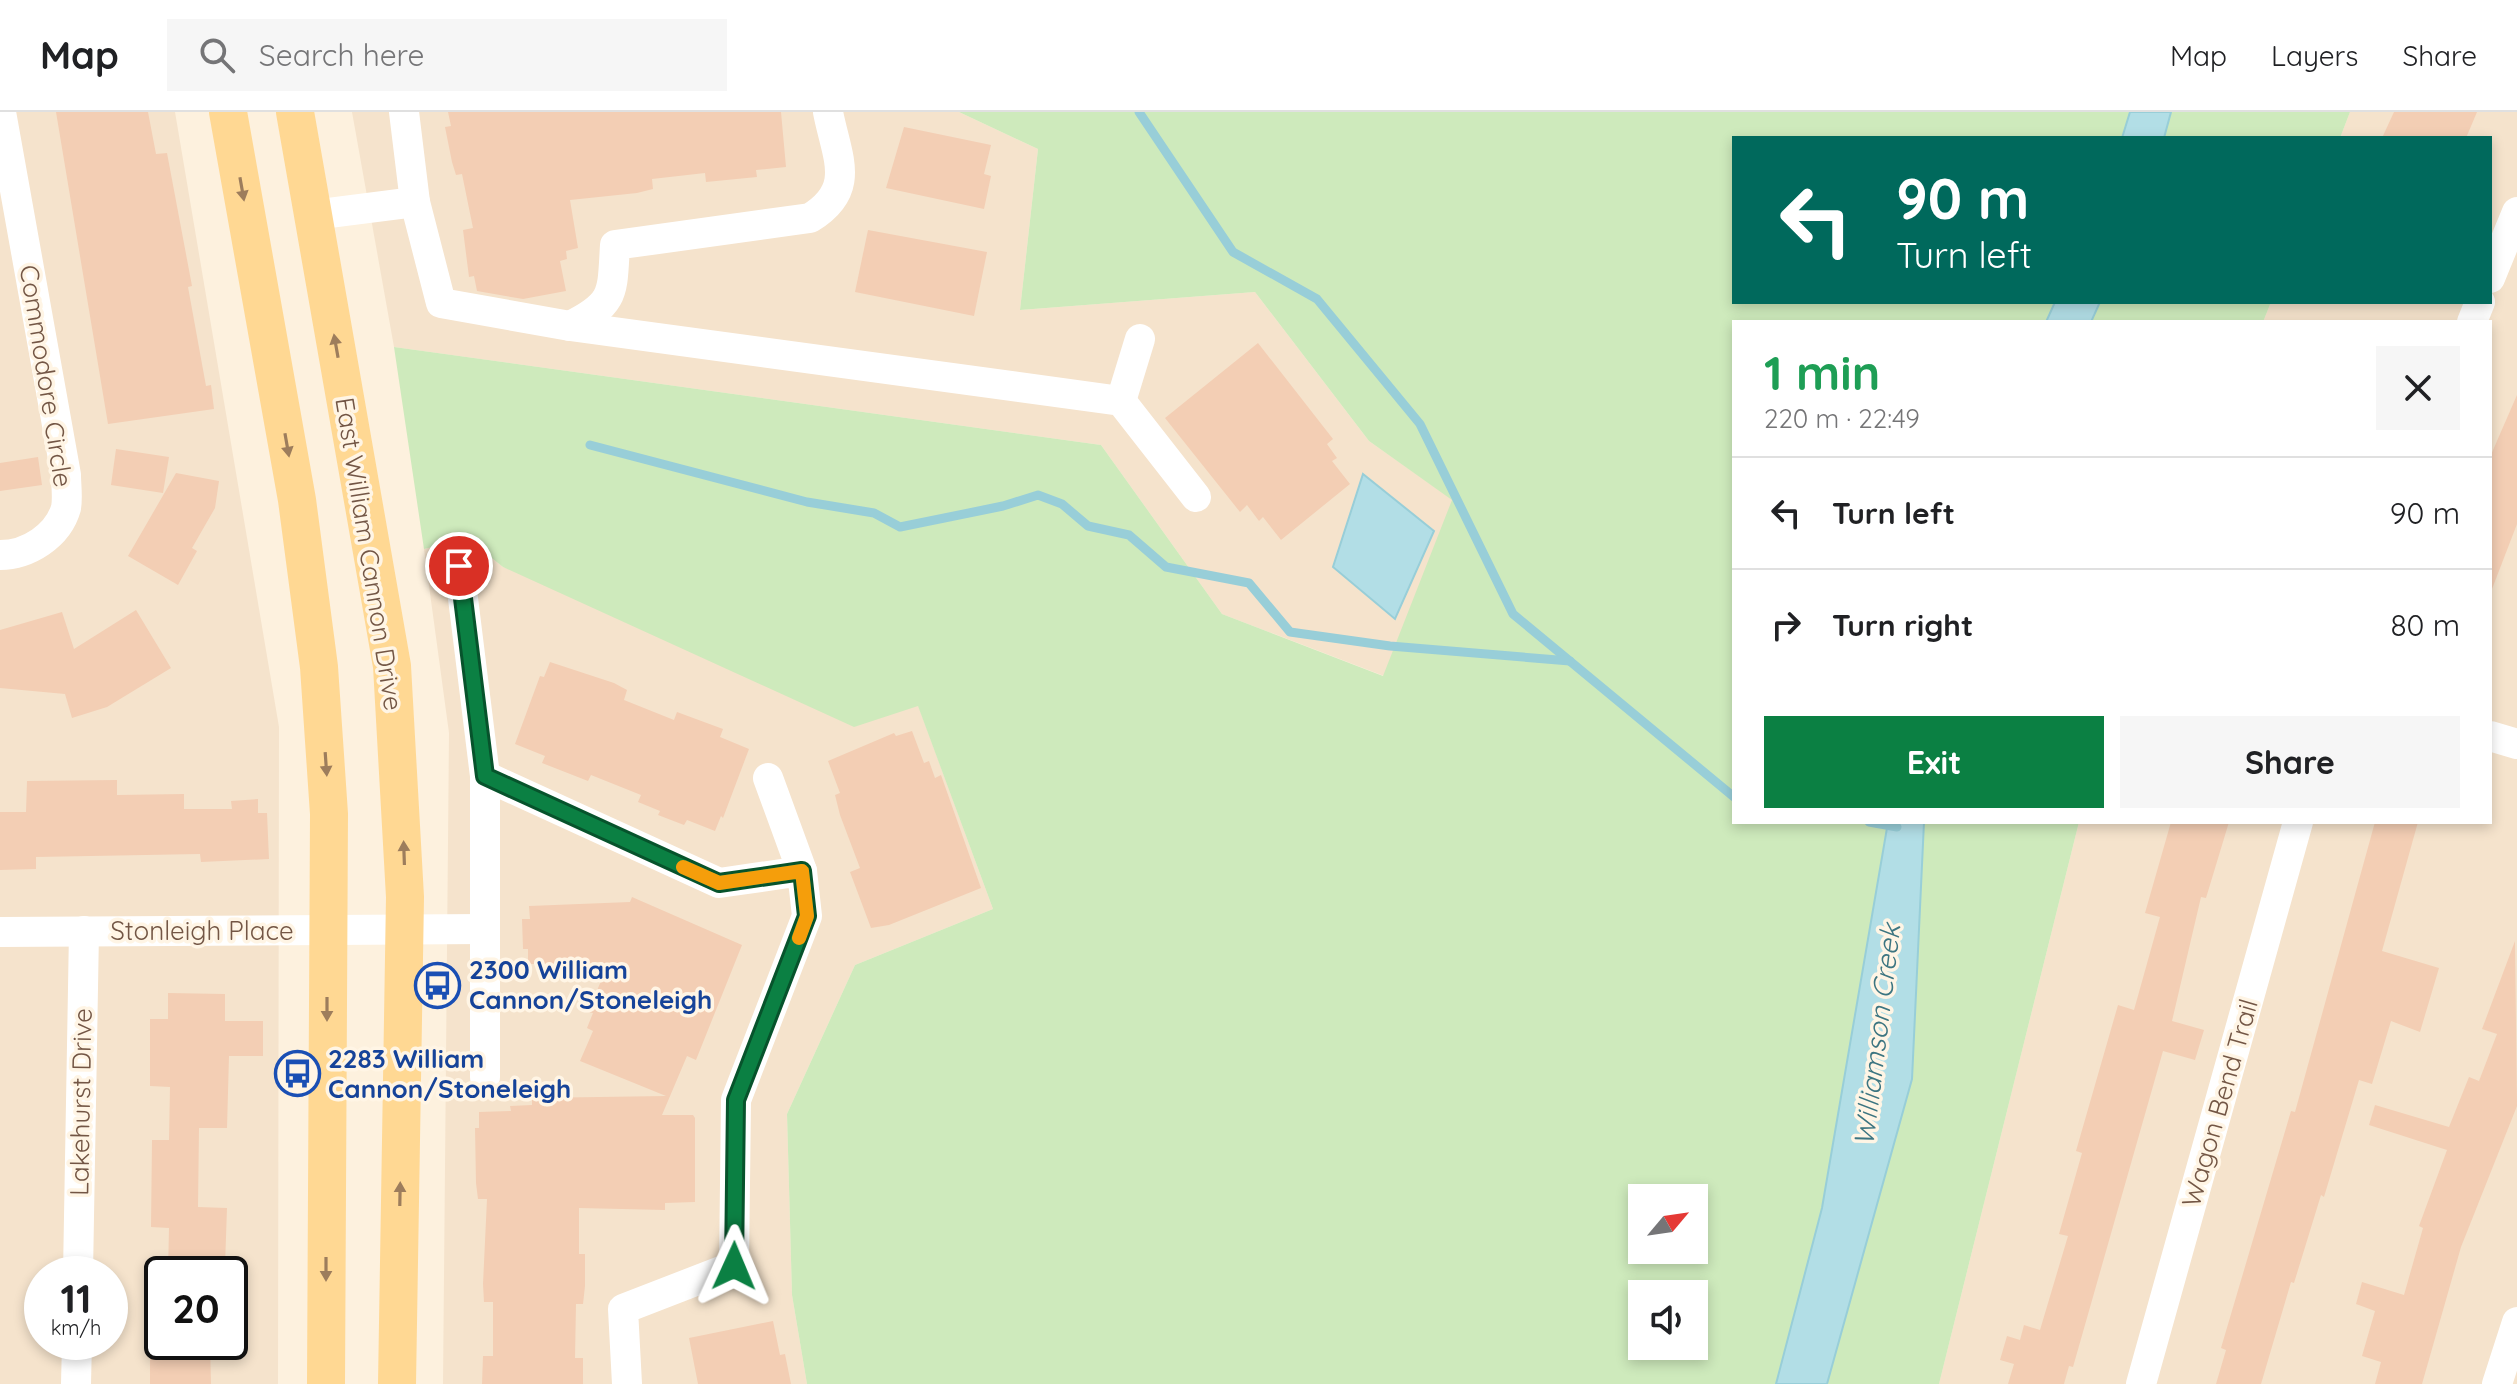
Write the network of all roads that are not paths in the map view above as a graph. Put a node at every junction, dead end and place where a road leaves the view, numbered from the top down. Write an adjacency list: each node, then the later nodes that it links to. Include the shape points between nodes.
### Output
1 (1, 112): 14 (street, Commodore Circle, via 66,475 66,508 53,533 33,547)
2 (228, 112): 24 (main road, one-way to 24, via 297,500 319,667 329,814)
3 (295, 112): 8 (main road, East William Cannon Drive)
4 (404, 112): 6 (street)
5 (828, 112): 10 (street, via 842,179 830,205 810,218 615,245 611,295 593,315)
6 (415, 202): 8 (street); 10 (street, via 441,303)
7 (2517, 212): 9 (street)
8 (313, 215): 25 (main road, East William Cannon Drive, one-way to 8, via 403,811 392,666)
9 (2492, 273)
10 (570, 326): 12 (street)
11 (1140, 339): 12 (street)
12 (1121, 401): 13 (street)
13 (1196, 497)
14 (0, 555)
15 (459, 566): 18 (street)
16 (2492, 737): 17 (street)
17 (2517, 744)
18 (485, 776): 21 (street, via 719,883); 22 (street)
19 (768, 778): 21 (street)
20 (2297, 824): 35 (street, Wagon Bend Trail)
21 (802, 871): 34 (street, via 807,916 736,1100 734,1266 623,1309)
22 (485, 929): 25 (street, Stonleigh Place); 27 (street)
23 (84, 931): 24 (street, Stonleigh Place); 26 (street, Stonleigh Place); 28 (street, Lakehurst Drive)
24 (328, 931): 25 (street, Stonleigh Place); 32 (main road, one-way to 32)
25 (404, 931): 33 (main road, East William Cannon Drive, one-way to 25)
26 (0, 932)
27 (485, 1077)
28 (78, 1256)
29 (2517, 1322): 36 (street)
30 (77, 1360): 31 (street)
31 (76, 1384)
32 (326, 1384)
33 (397, 1384)
34 (627, 1384)
35 (2141, 1384)
36 (2497, 1384)

